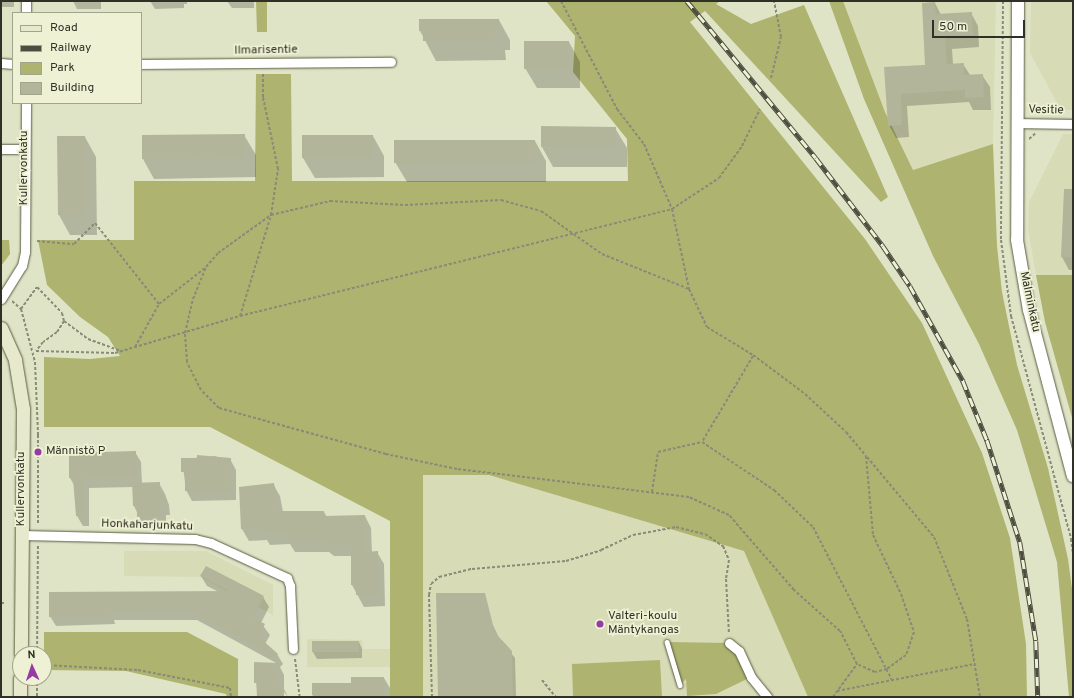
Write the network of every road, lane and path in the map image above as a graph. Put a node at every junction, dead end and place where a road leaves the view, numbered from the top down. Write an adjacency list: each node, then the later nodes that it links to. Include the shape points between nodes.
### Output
1 (26, 1): 5 (street)
2 (561, 1): 18 (path, via 617,109 644,144)
3 (774, 1): 11 (path, via 781,37)
4 (1018, 1): 14 (street, Malminkatu)
5 (26, 12)
6 (391, 62): 8 (street, Ilmarisentie)
7 (1, 63): 9 (street)
8 (266, 63): 10 (street, Ilmarisentie); 19 (path, via 263,97 278,169)
9 (12, 64)
10 (142, 64)
11 (771, 78)
12 (26, 104): 17 (street, Kullervonkatu)
13 (760, 109): 18 (path, via 742,146 718,178)
14 (1018, 123): 15 (street, Vesitie); 36 (street, Malminkatu, via 1017,240 1029,310)
15 (1073, 124)
16 (1, 149): 17 (street)
17 (25, 149): 24 (street, Kullervonkatu, via 25,252 22,266)
18 (672, 209): 20 (path); 23 (path)
19 (270, 215): 20 (path, via 330,201 405,205 501,200 541,211); 22 (path, via 218,253); 27 (path)
20 (573, 232): 23 (path, via 602,254); 27 (path)
21 (37, 241): 25 (path, via 74,244 95,223)
22 (206, 267): 25 (path); 30 (path, via 192,299)
23 (689, 289): 33 (path, via 706,327)
24 (1, 299)
25 (159, 304): 31 (path)
26 (21, 308): 28 (path, via 37,287 62,312)
27 (240, 316): 30 (path)
28 (64, 321): 32 (path, via 88,339); 32 (path, via 57,332 36,351)
29 (1, 328): 38 (main road, Kullervonkatu, via 15,360 23,409)
30 (185, 332): 31 (path); 37 (path, via 187,362 201,390 219,408 386,454 457,469)
31 (135, 348): 32 (path)
32 (122, 351)
33 (753, 355): 34 (path); 35 (path, via 805,394 846,432)
34 (702, 442): 37 (path, via 658,452); 48 (path, via 774,490 813,527)
35 (866, 456): 46 (path, via 934,537 967,619); 48 (path, via 873,535 901,594 914,632 906,654)
36 (1073, 476)
37 (652, 492): 45 (path, via 689,497 729,516 794,590 840,631)
38 (22, 535): 43 (main road, Kullervonkatu); 44 (street, Honkaharjunkatu, via 195,538 211,543 287,578 290,586)
39 (1, 604): 40 (path)
40 (4, 604)
41 (667, 642): 51 (lane)
42 (729, 643): 59 (path, via 726,579 729,560 723,546 705,534 676,527 633,535 601,550 566,561 472,569 439,577 431,584 428,595); 61 (street, via 739,651 751,677)
43 (21, 646)
44 (293, 649): 58 (path)
45 (857, 664): 48 (path, via 875,672); 54 (path)
46 (976, 664): 50 (path); 63 (path)
47 (52, 666): 57 (path, via 145,671 230,688)
48 (887, 669): 50 (path)
49 (542, 680): 60 (path)
50 (892, 680): 54 (path)
51 (680, 685)
52 (20, 686): 55 (main road)
53 (37, 686): 56 (path)
54 (837, 691): 62 (path)
55 (20, 697)
56 (37, 697)
57 (231, 697)
58 (300, 697)
59 (432, 697)
60 (556, 697)
61 (767, 697)
62 (833, 697)
63 (980, 697)

